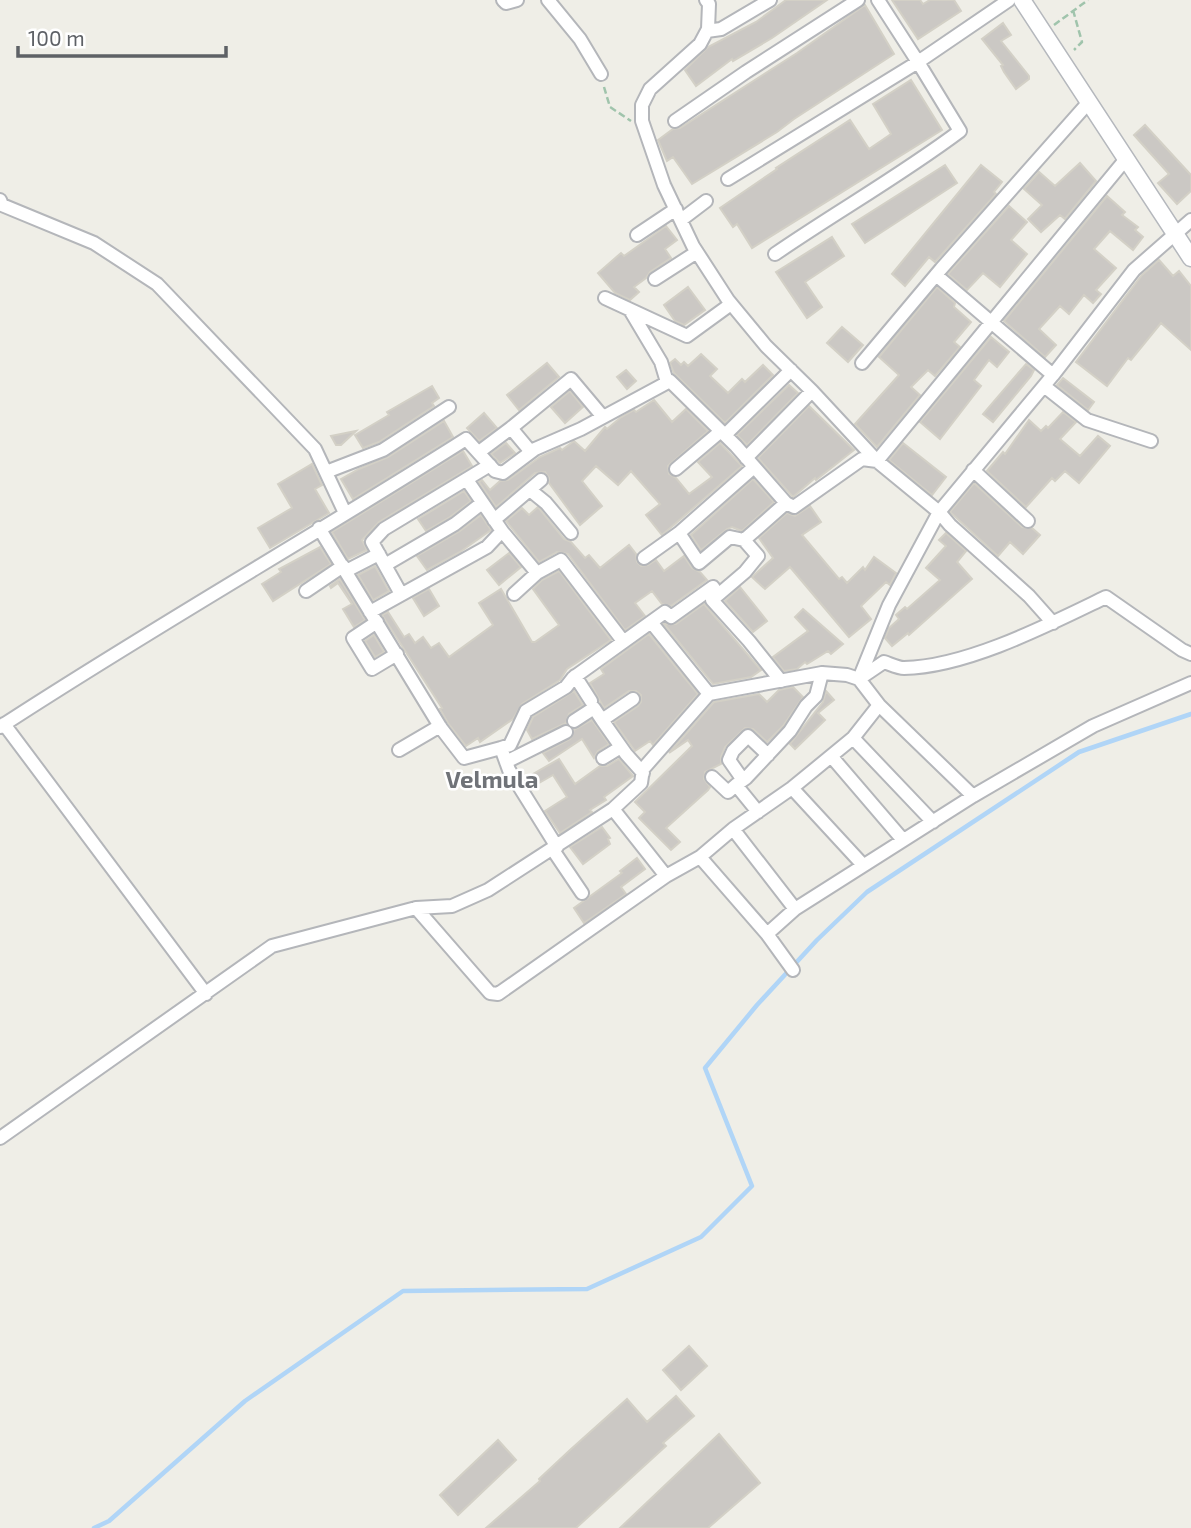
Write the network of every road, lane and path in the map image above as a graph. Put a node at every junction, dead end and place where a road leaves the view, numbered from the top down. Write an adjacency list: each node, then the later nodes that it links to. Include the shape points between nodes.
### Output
1 (503, 0): 2 (street)
2 (517, 0)
3 (548, 0): 16 (street)
4 (706, 0): 12 (street)
5 (770, 0): 12 (street, via 721,29)
6 (858, 0): 18 (street)
7 (878, 0): 15 (street)
8 (1009, 0): 15 (street)
9 (1022, 0): 13 (street)
10 (1088, 0): 11 (path)
11 (1073, 10): 13 (path); 14 (path, via 1082,42)
12 (707, 31): 19 (street, via 700,44 650,89 642,105)
13 (1044, 34): 14 (street)
14 (1057, 55): 17 (street)
15 (918, 62): 21 (street); 29 (street, via 960,131)
16 (601, 74): 19 (path, via 610,107 637,125)
17 (1088, 103): 20 (street); 31 (street)
18 (675, 121)
19 (643, 124): 24 (street)
20 (1125, 160): 26 (street); 36 (street)
21 (728, 179)
22 (0, 200): 55 (street, via 2,205 94,243 157,284 315,449)
23 (706, 201): 24 (street)
24 (678, 214): 27 (street); 28 (street)
25 (1191, 220): 26 (street)
26 (1174, 233): 30 (street); 39 (street, via 1134,270)
27 (637, 235)
28 (697, 252): 32 (street); 34 (street)
29 (775, 254)
30 (1191, 258)
31 (936, 275): 36 (street); 37 (street)
32 (655, 279)
33 (605, 298): 35 (street)
34 (731, 304): 35 (street, via 687,336); 38 (street)
35 (630, 310): 40 (street, via 661,362)
36 (991, 323): 39 (street); 50 (street)
37 (862, 363)
38 (791, 370): 42 (street); 46 (street)
39 (1053, 375): 41 (street)
40 (667, 383): 44 (street); 46 (street)
41 (1044, 386): 47 (street, via 1087,419); 54 (street)
42 (812, 391): 50 (street); 51 (street)
43 (449, 407): 55 (street, via 383,450)
44 (603, 417): 45 (street, via 571,379); 49 (street)
45 (511, 428): 48 (street); 49 (street)
46 (723, 433): 51 (street); 53 (street)
47 (1151, 441)
48 (479, 452): 52 (street); 62 (street, via 466,439)
49 (531, 452): 52 (street, via 503,473)
50 (877, 461): 60 (street, via 862,459 794,507); 61 (street)
51 (750, 462): 60 (street); 67 (street)
52 (490, 465): 56 (street)
53 (676, 469)
54 (973, 470): 61 (street); 63 (street)
55 (326, 472): 62 (street)
56 (467, 480): 59 (street); 70 (street, via 384,529 372,542)
57 (541, 480): 58 (street)
58 (530, 490): 64 (street); 66 (street)
59 (482, 503): 64 (street); 70 (street, via 455,524)
60 (786, 503): 68 (street)
61 (939, 512): 79 (street); 85 (street, via 889,605)
62 (345, 513): 65 (street)
63 (1028, 521)
64 (498, 526): 72 (street); 74 (street, via 487,547)
65 (319, 527): 71 (street); 93 (street)
66 (571, 533)
67 (679, 533): 68 (street, via 699,563 730,537); 69 (street)
68 (744, 540): 76 (street, via 758,556)
69 (645, 558)
70 (382, 560): 71 (street); 74 (street)
71 (345, 569): 73 (street); 77 (street)
72 (537, 573): 75 (street); 80 (street, via 561,560)
73 (306, 591)
74 (401, 594): 77 (street)
75 (514, 594)
76 (718, 595): 78 (street, via 713,587 671,617 665,612); 86 (street, via 712,600)
77 (374, 617): 81 (street); 81 (street, via 353,638 372,669)
78 (651, 622): 80 (street); 88 (street)
79 (1053, 623): 82 (street, via 1107,597); 85 (street, via 950,661 902,668 884,662)
80 (623, 641): 84 (street)
81 (397, 654): 94 (street)
82 (1191, 654)
83 (822, 673): 85 (street); 86 (street); 99 (street, via 816,696)
84 (575, 676): 90 (street); 97 (street, via 566,687 526,711 510,745)
85 (859, 679): 91 (street)
86 (780, 681): 88 (street)
87 (1191, 683): 107 (street, via 1093,726)
88 (709, 694): 103 (street)
89 (633, 699): 92 (street)
90 (590, 701)
91 (879, 705): 95 (street); 107 (street)
92 (602, 720): 96 (street); 102 (street, via 594,708)
93 (2, 725): 122 (street)
94 (440, 726): 97 (street, via 464,758); 98 (street)
95 (852, 738): 100 (street); 110 (street)
96 (621, 747): 101 (street); 103 (street)
97 (501, 748): 102 (street)
98 (399, 750)
99 (768, 755): 105 (street); 105 (street, via 748,736 729,761)
100 (831, 756): 106 (street); 112 (street)
101 (603, 758)
102 (506, 762): 113 (street)
103 (643, 773): 108 (street, via 641,783)
104 (712, 777): 105 (street, via 728,792)
105 (740, 782): 109 (street)
106 (792, 788): 109 (street); 115 (street)
107 (973, 796): 110 (street)
108 (613, 809): 113 (street); 116 (street)
109 (758, 812): 111 (street)
110 (933, 822): 112 (street)
111 (733, 829): 114 (street); 119 (street)
112 (903, 840): 115 (street)
113 (555, 849): 117 (street); 118 (street, via 488,891 452,906)
114 (700, 857): 116 (street); 120 (street)
115 (863, 865): 119 (street)
116 (666, 876): 118 (street, via 494,995)
117 (582, 893)
118 (416, 908): 122 (street, via 272,946)
119 (795, 909): 120 (street)
120 (768, 934): 121 (street)
121 (793, 970)
122 (206, 993): 123 (street)
123 (0, 1138)

